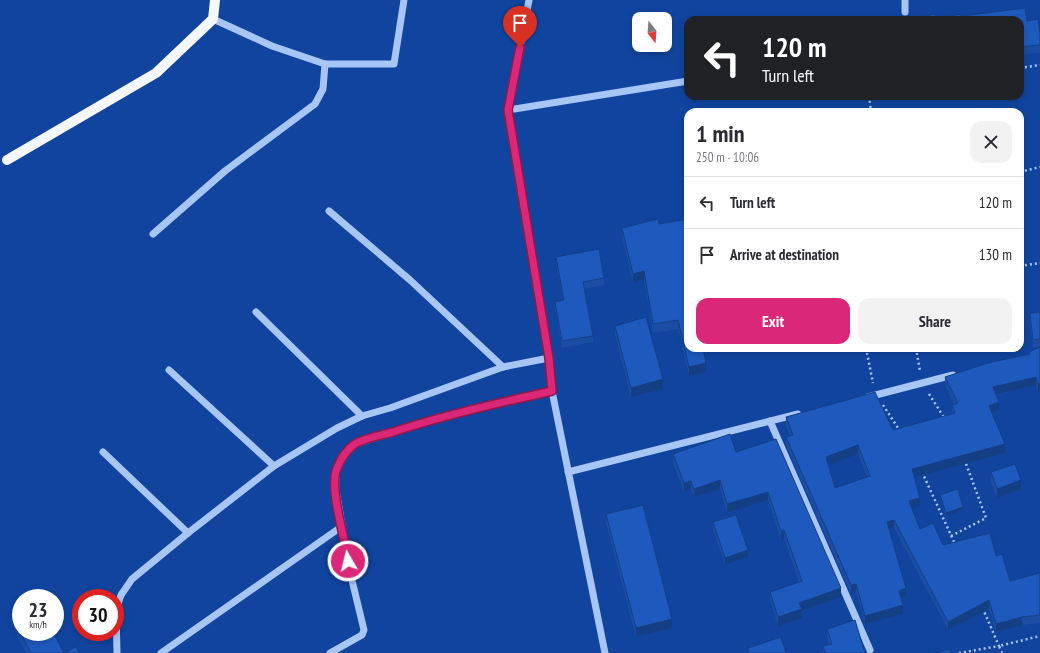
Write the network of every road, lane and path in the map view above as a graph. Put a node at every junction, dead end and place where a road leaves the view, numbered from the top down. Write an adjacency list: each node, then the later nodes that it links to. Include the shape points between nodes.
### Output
1 (215, 0): 6 (main road)
2 (404, 0): 7 (street, via 394,64)
3 (529, 0): 11 (street)
4 (905, 0): 5 (street)
5 (905, 12)
6 (213, 19): 7 (street, via 272,46); 12 (main road, via 156,73)
7 (325, 64): 16 (street, via 323,89 315,104 225,171)
8 (1040, 65): 9 (path)
9 (1024, 67)
10 (684, 83): 11 (street)
11 (508, 110): 22 (street)
12 (7, 160)
13 (1040, 166): 14 (path)
14 (1024, 171)
15 (329, 210): 23 (street, via 410,280)
16 (153, 234)
17 (1040, 264): 18 (path)
18 (1024, 266)
19 (256, 312): 31 (street)
20 (867, 352): 28 (path)
21 (917, 352): 26 (path)
22 (549, 358): 23 (street); 27 (street)
23 (503, 367): 31 (street)
24 (169, 370): 37 (street)
25 (961, 374): 26 (street)
26 (922, 383): 28 (street); 33 (path)
27 (552, 391): 39 (street); 40 (street, via 436,418 356,444 341,458 336,473)
28 (876, 395): 29 (street); 34 (path)
29 (860, 399)
30 (808, 412): 32 (street)
31 (362, 416): 37 (street)
32 (770, 421): 39 (street); 47 (street)
33 (947, 423)
34 (904, 437)
35 (103, 452): 41 (street)
36 (964, 458): 42 (path, via 986,518)
37 (274, 466): 41 (street)
38 (922, 470): 42 (path)
39 (568, 472): 51 (street)
40 (341, 527): 49 (street); 50 (street, via 364,630 362,635)
41 (188, 532): 48 (street, via 132,580 121,595 116,610)
42 (951, 536): 43 (path)
43 (957, 549)
44 (981, 604): 46 (path)
45 (1040, 636): 46 (path)
46 (999, 646): 52 (path); 53 (path)
47 (870, 650)
48 (117, 653)
49 (162, 653)
50 (330, 653)
51 (605, 653)
52 (959, 653)
53 (1002, 653)

